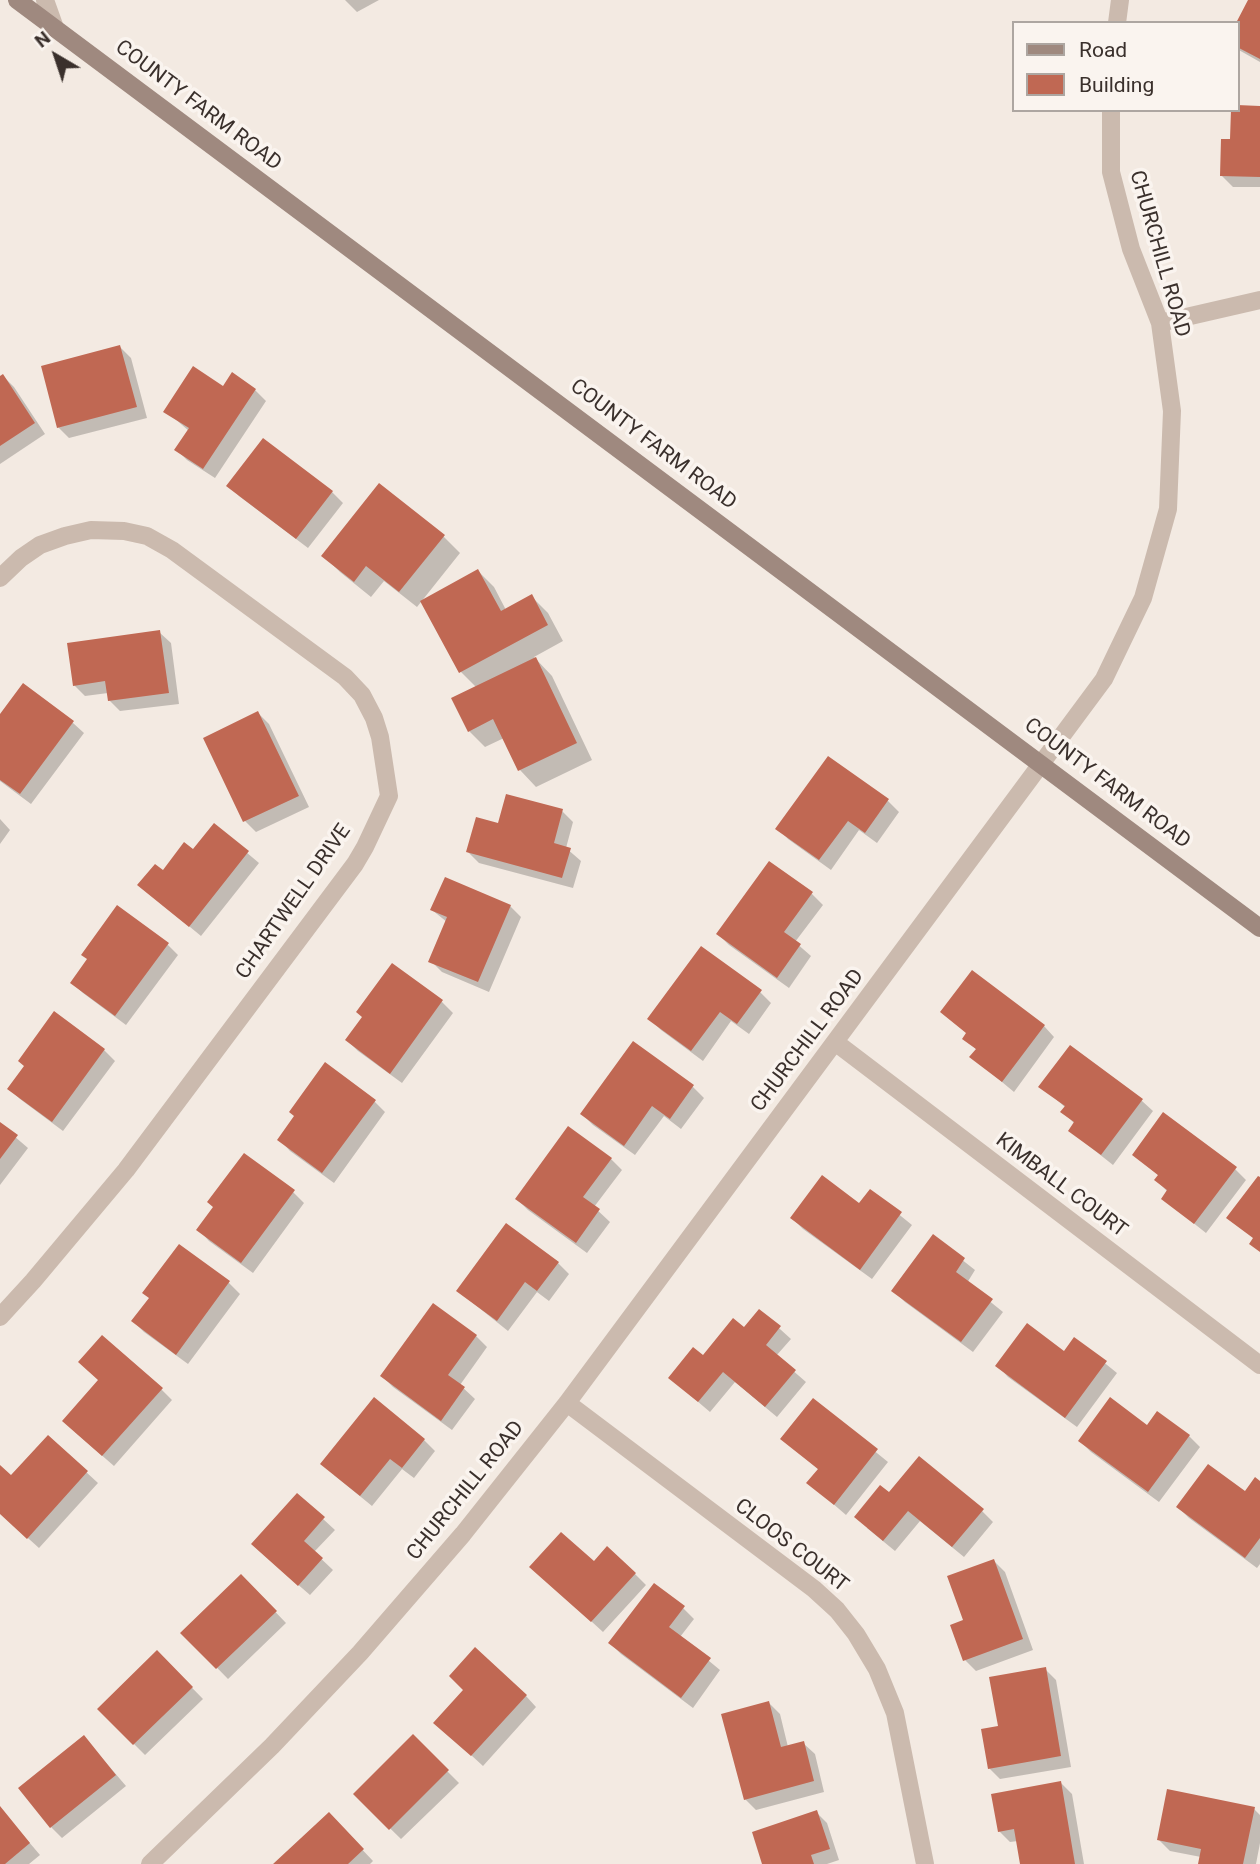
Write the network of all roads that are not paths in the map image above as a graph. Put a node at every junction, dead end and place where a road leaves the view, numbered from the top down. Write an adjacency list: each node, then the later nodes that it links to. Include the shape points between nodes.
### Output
1 (17, 0): 5 (main road, COUNTY FARM ROAD)
2 (45, 0): 5 (street)
3 (1120, 0): 4 (street)
4 (1118, 21)
5 (55, 28): 10 (main road, COUNTY FARM ROAD)
6 (1111, 112): 8 (street, CHURCHILL ROAD, via 1111,172 1131,249)
7 (1260, 300): 8 (street)
8 (1160, 323): 10 (street, CHURCHILL ROAD, via 1172,411 1168,509 1143,598 1104,679)
9 (0, 578): 13 (street, CHARTWELL DRIVE, via 40,545 91,530 147,536 172,550 345,677 362,695 380,737 388,796 365,847 339,886 125,1170)
10 (1042, 765): 11 (main road, COUNTY FARM ROAD); 12 (street, CHURCHILL ROAD)
11 (1260, 928)
12 (835, 1042): 14 (street, KIMBALL COURT); 15 (street, CHURCHILL ROAD)
13 (0, 1317)
14 (1260, 1366)
15 (567, 1403): 16 (street, CHURCHILL ROAD, via 360,1653); 17 (street, CLOOS COURT, via 814,1589 856,1634 895,1713)
16 (150, 1864)
17 (925, 1864)

